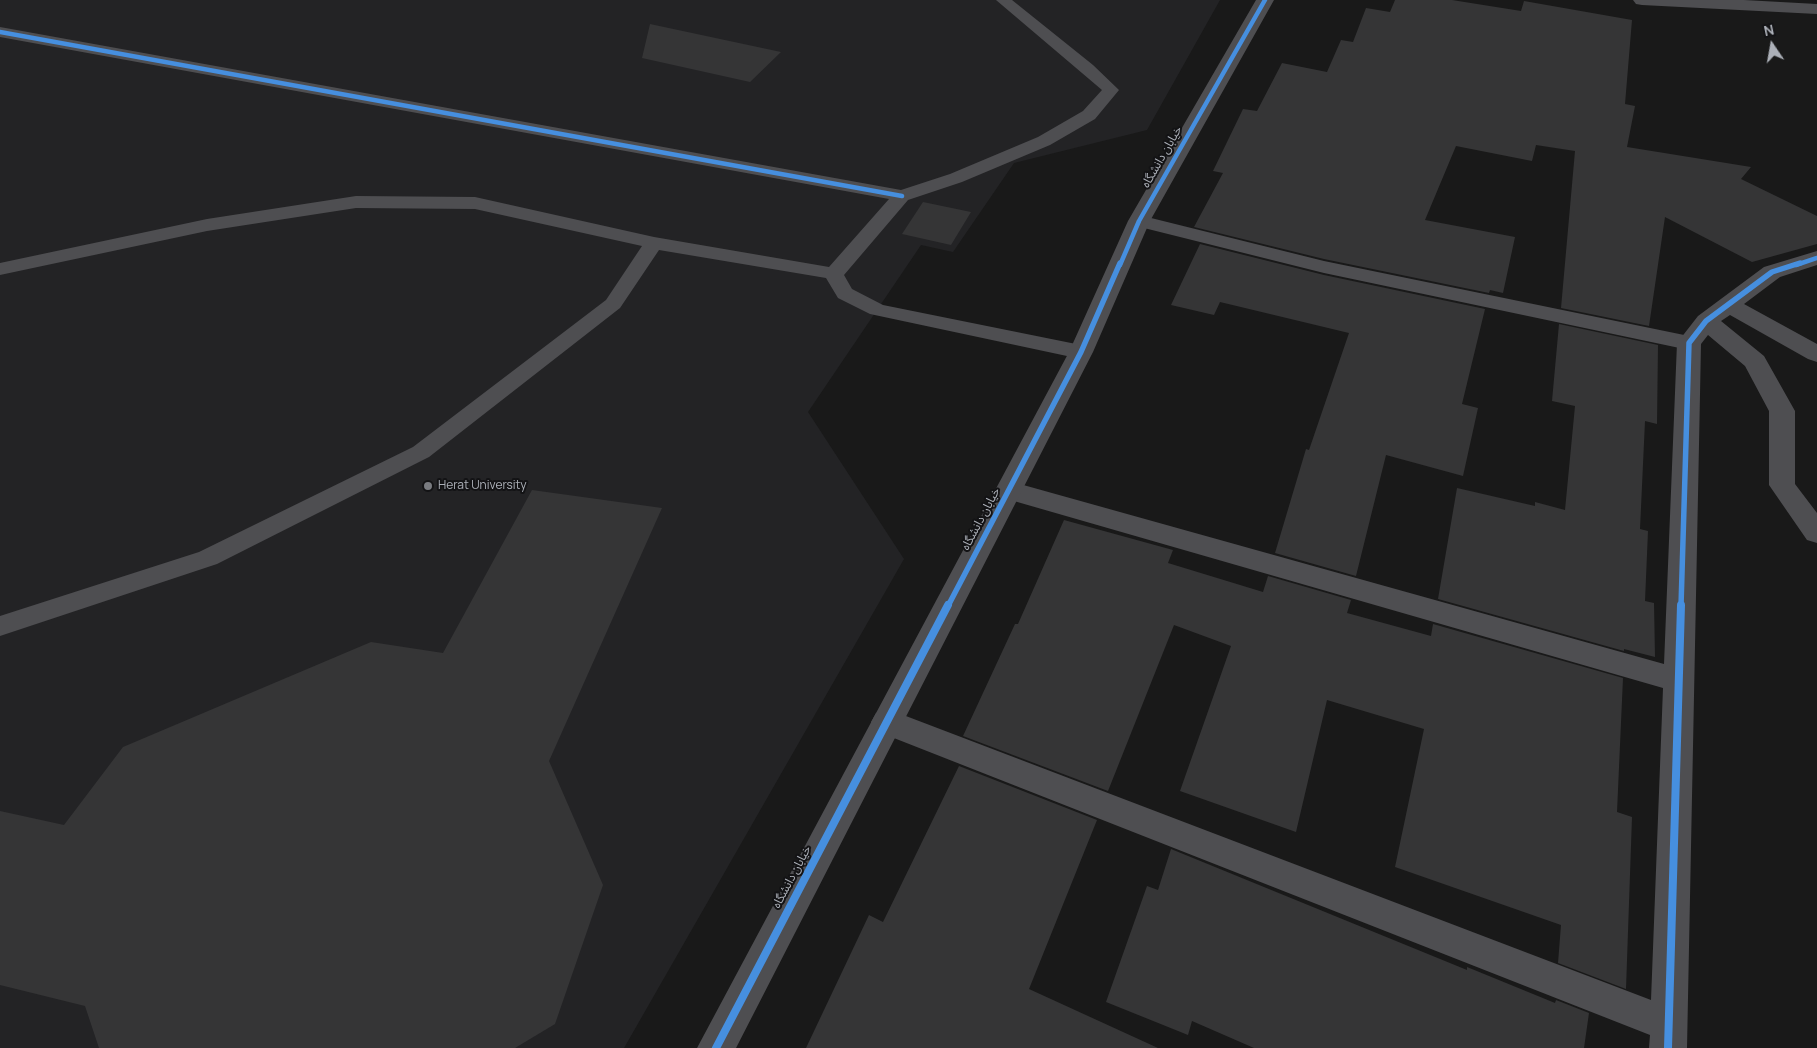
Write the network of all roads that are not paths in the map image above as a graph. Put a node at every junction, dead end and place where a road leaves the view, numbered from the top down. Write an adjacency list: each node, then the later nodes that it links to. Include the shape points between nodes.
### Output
1 (1003, 0): 6 (lane, via 1111,90 1089,115 1044,141 956,178)
2 (1264, 0): 7 (street, خیابان دانشگاه)
3 (1642, 0): 4 (street)
4 (1817, 9)
5 (0, 32): 6 (lane)
6 (902, 196): 11 (lane)
7 (1139, 221): 13 (lane, via 1324,267); 14 (street, خیابان دانشگاه)
8 (654, 243): 10 (lane, via 475,203 356,202 207,225); 11 (lane); 18 (lane, via 613,304 421,452 208,558)
9 (1817, 258): 12 (street, via 1772,272)
10 (0, 269)
11 (834, 274): 14 (lane, via 838,286 848,297 878,310)
12 (1728, 304): 13 (street); 15 (street)
13 (1698, 332): 17 (street, via 1755,361 1782,411 1782,484); 19 (street)
14 (1081, 352): 16 (street, خیابان دانشگاه)
15 (1817, 354)
16 (1009, 490): 19 (street); 20 (street, خیابان دانشگاه)
17 (1817, 533)
18 (0, 626)
19 (1678, 680): 21 (street)
20 (887, 722): 21 (street); 22 (street, خیابان دانشگاه)
21 (1669, 1036)
22 (716, 1048)

